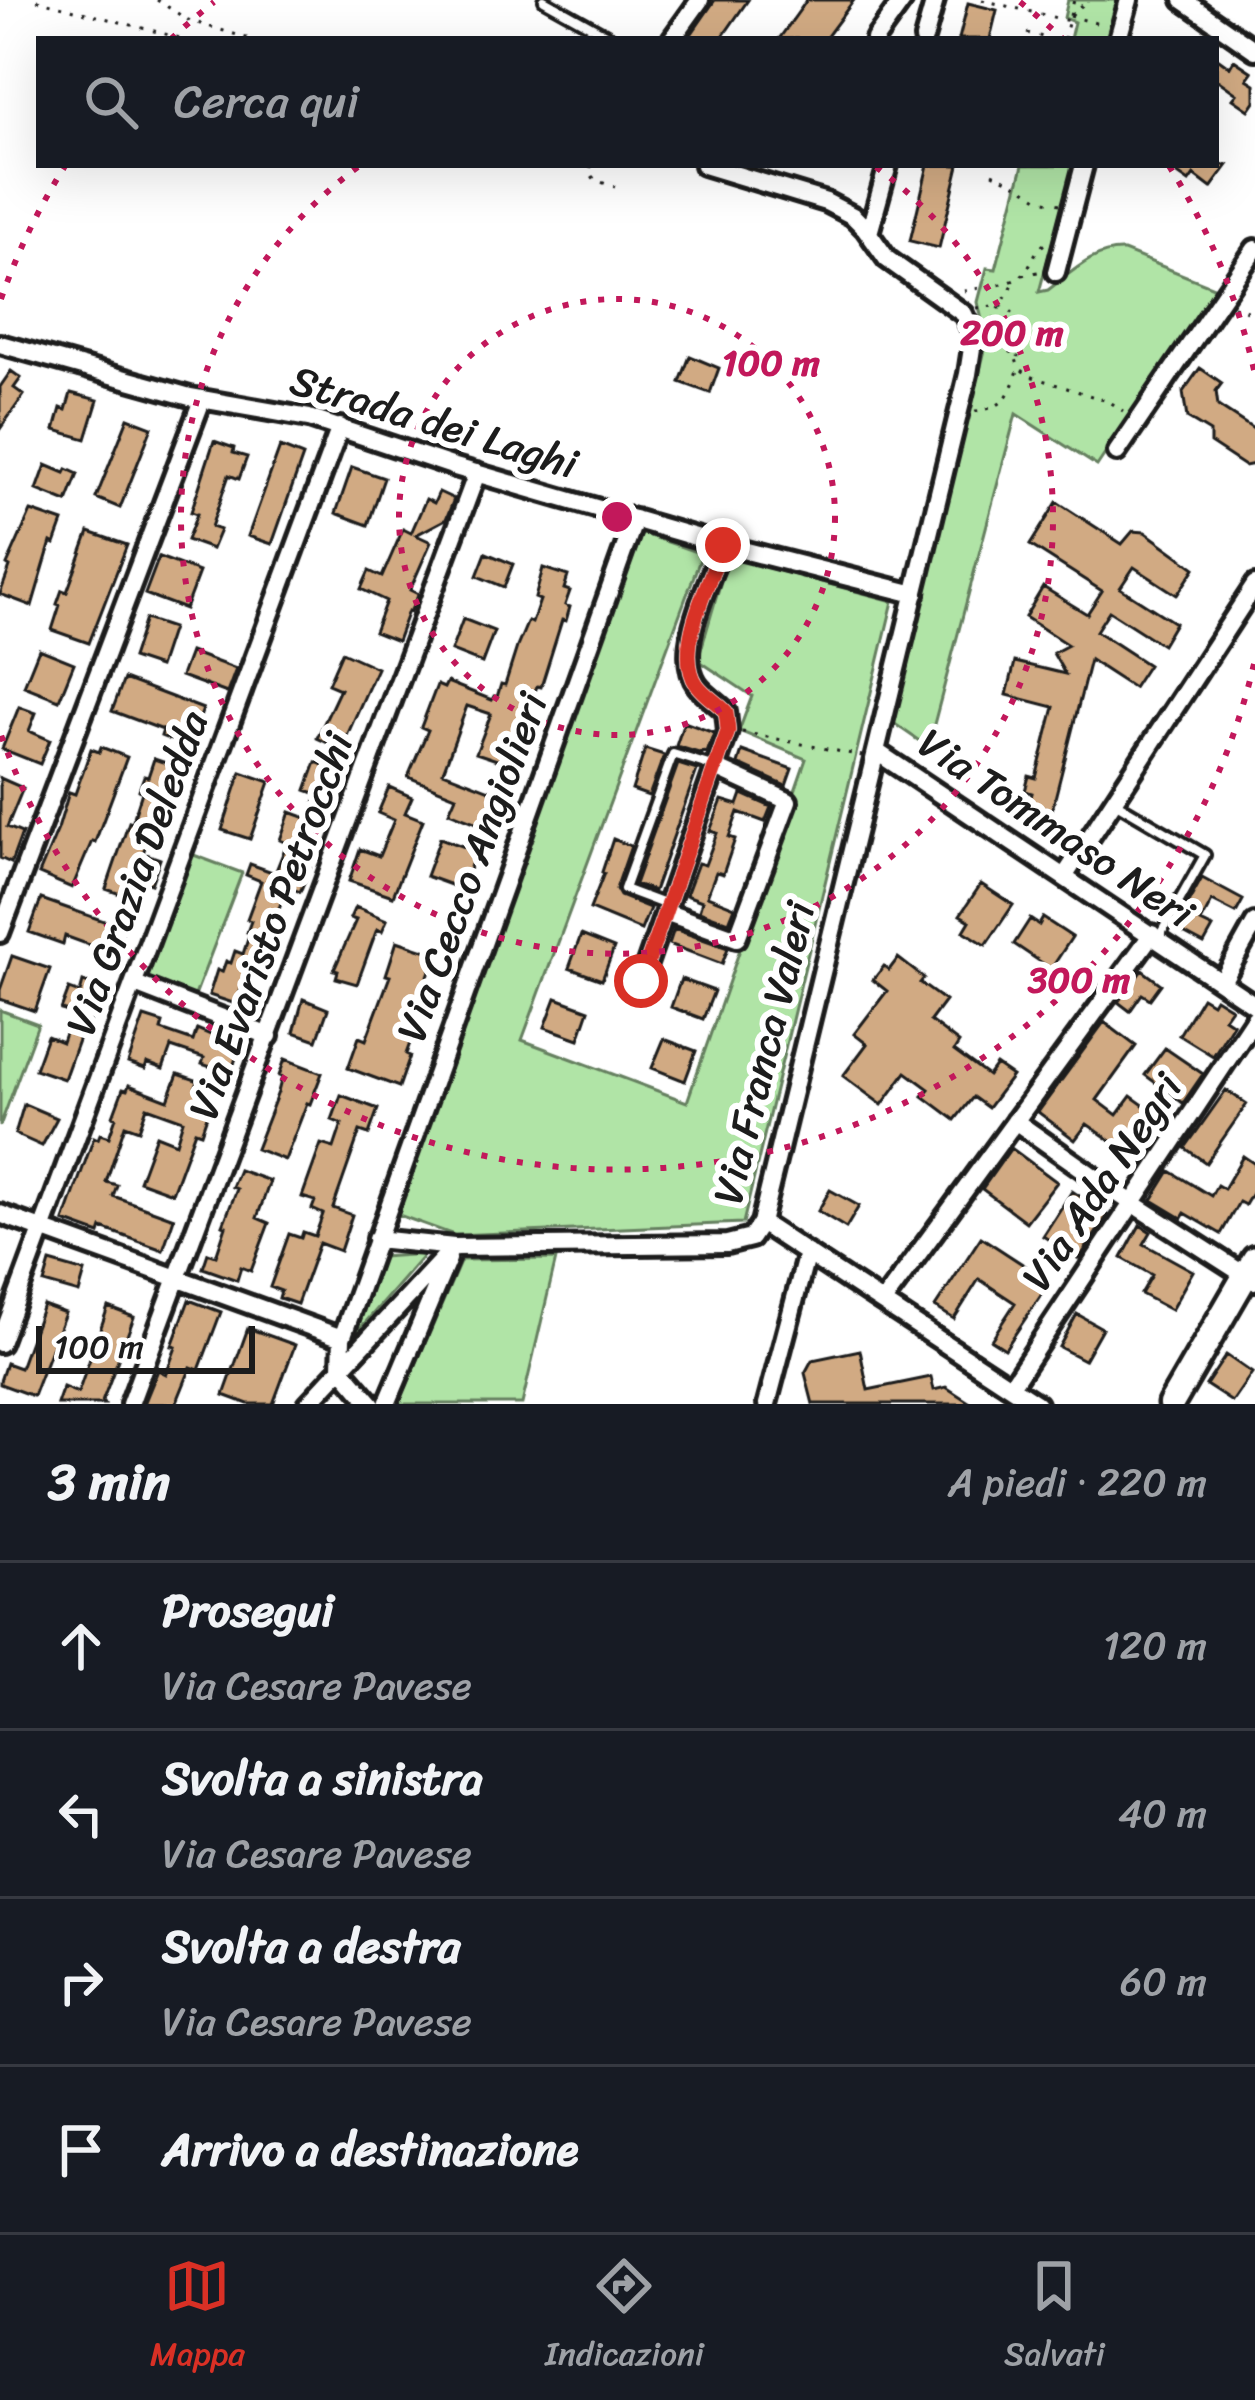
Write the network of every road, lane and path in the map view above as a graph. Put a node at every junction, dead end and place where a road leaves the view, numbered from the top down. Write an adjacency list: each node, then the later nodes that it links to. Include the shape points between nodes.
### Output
1 (37, 0): 15 (path)
2 (157, 0): 16 (path, via 188,20)
3 (544, 0): 17 (lane)
4 (700, 0): 18 (street)
5 (903, 0): 19 (street)
6 (935, 0): 20 (street)
7 (982, 0): 12 (path)
8 (1074, 0): 12 (path)
9 (1088, 0): 12 (path)
10 (1129, 0): 14 (street)
11 (1183, 0): 23 (street)
12 (1070, 18): 14 (path); 22 (path)
13 (1027, 33): 21 (path)
14 (1120, 35)
15 (173, 36)
16 (240, 36)
17 (609, 36)
18 (674, 36)
19 (877, 36)
20 (925, 36)
21 (1038, 36)
22 (1065, 36)
23 (1255, 50)
24 (591, 168): 31 (path, via 596,180)
25 (715, 168): 30 (street)
26 (782, 168): 30 (street)
27 (887, 168): 33 (street)
28 (1083, 168): 32 (street)
29 (993, 173): 32 (path)
30 (771, 184): 33 (street, via 840,208)
31 (615, 187)
32 (1072, 211): 34 (street)
33 (869, 233): 38 (street, via 887,259)
34 (1066, 236): 36 (street); 37 (path, via 1041,245)
35 (1255, 249): 39 (street)
36 (1056, 272)
37 (1017, 280): 38 (path); 40 (path)
38 (962, 300): 40 (path); 42 (street)
39 (1220, 301): 41 (path); 48 (street)
40 (1000, 305): 42 (path); 44 (path, via 1019,321)
41 (1255, 314)
42 (974, 341): 44 (path); 47 (street, Via Franca Valeri)
43 (0, 344): 46 (street, Strada dei Laghi)
44 (1017, 358): 45 (path)
45 (1018, 368): 47 (path, via 1002,402); 48 (path, via 1110,401)
46 (202, 400): 49 (street, Strada dei Laghi); 63 (street)
47 (957, 418): 55 (street, Via Franca Valeri)
48 (1138, 421): 50 (street)
49 (340, 428): 51 (street, Strada dei Laghi); 67 (street, Via Grazia Deledda)
50 (1117, 452)
51 (477, 473): 52 (street, Strada dei Laghi); 70 (street, Via Evaristo Petrocchi)
52 (635, 519): 53 (street, Strada dei Laghi); 76 (street, Via Cecco Angiolieri)
53 (723, 545): 55 (street, Strada dei Laghi); 56 (street, via 688,661 698,686 726,712)
54 (1255, 585): 59 (street)
55 (915, 594): 57 (street, Via Franca Valeri)
56 (728, 731): 57 (path); 58 (street)
57 (876, 755): 60 (street, Via Tommaso Neri); 74 (street, Via Franca Valeri)
58 (716, 768): 61 (street); 61 (lane, via 673,754 624,890); 61 (street, via 788,801 737,938)
59 (1113, 801): 60 (street); 64 (lane, via 1205,855)
60 (1064, 877): 64 (street, Via Tommaso Neri)
61 (667, 909): 65 (street)
62 (1255, 923): 66 (street)
63 (0, 933)
64 (1155, 936): 66 (street, Via Tommaso Neri); 71 (street)
65 (641, 981)
66 (1222, 982): 68 (street, Via Tommaso Neri)
67 (135, 984): 70 (street); 75 (street, Via Grazia Deledda)
68 (1255, 1005)
69 (1255, 1018): 72 (street, Via Ada Negri)
70 (269, 1036): 81 (street, Via Evaristo Petrocchi)
71 (1015, 1121): 72 (street); 82 (street)
72 (1131, 1202): 80 (street); 86 (street, Via Ada Negri)
73 (0, 1214): 75 (street)
74 (761, 1223): 77 (street, Via Franca Valeri, via 751,1238); 79 (street)
75 (42, 1230): 81 (street); 84 (street, Via Grazia Deledda)
76 (376, 1239): 78 (street, Via Franca Valeri); 83 (street, Via Cecco Angiolieri)
77 (727, 1244): 78 (street, Via Franca Valeri); 79 (street)
78 (454, 1247): 85 (street); 90 (street)
79 (799, 1249): 82 (street); 91 (street)
80 (1252, 1272): 93 (main road)
81 (178, 1277): 83 (street); 87 (street, Via Evaristo Petrocchi)
82 (883, 1302): 86 (street)
83 (341, 1338): 85 (street, Via Cecco Angiolieri)
84 (0, 1343)
85 (341, 1368): 88 (street); 89 (street)
86 (1011, 1386): 92 (street)
87 (130, 1404)
88 (308, 1404)
89 (372, 1404)
90 (387, 1404)
91 (767, 1404)
92 (1036, 1404)
93 (1171, 1404)

